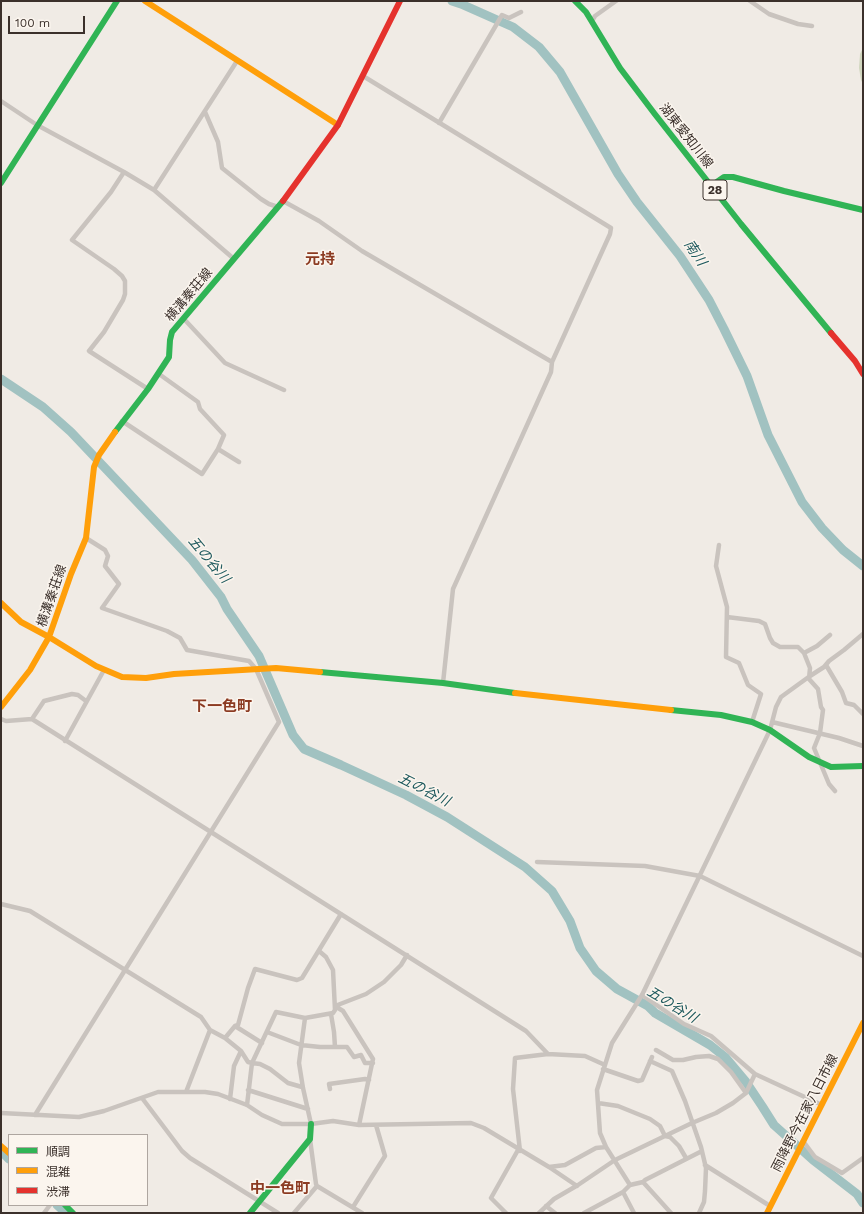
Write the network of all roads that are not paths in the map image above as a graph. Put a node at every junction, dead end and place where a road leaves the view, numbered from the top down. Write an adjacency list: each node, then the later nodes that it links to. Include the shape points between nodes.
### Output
1 (117, 1): 15 (street)
2 (145, 1): 10 (street)
3 (575, 1): 8 (street, 湖東愛知川線 / 28)
4 (616, 1): 8 (street)
5 (750, 1): 9 (street, via 769,14)
6 (399, 2): 11 (street, 横溝秦荘線)
7 (521, 12): 14 (street, via 509,18 502,15)
8 (592, 21): 19 (street, 湖東愛知川線 / 28, via 620,68)
9 (812, 26)
10 (237, 61): 13 (street); 16 (street)
11 (363, 76): 14 (street); 16 (street, 横溝秦荘線)
12 (1, 101): 15 (street)
13 (205, 112): 20 (street); 22 (street, via 218,142 222,168 261,199)
14 (439, 123): 26 (street, via 611,228)
15 (38, 124): 17 (street); 18 (street)
16 (338, 125): 21 (street, 横溝秦荘線)
17 (124, 172): 20 (street); 29 (street, via 112,192 72,240 114,268 125,281 123,300 89,351)
18 (1, 183)
19 (712, 186): 23 (street, via 724,177 733,177); 28 (street, 湖東愛知川線 / 28)
20 (154, 190): 24 (street)
21 (282, 201): 22 (street, 横溝秦荘線); 26 (street, via 319,220 362,250)
22 (278, 207): 24 (street, 横溝秦荘線)
23 (863, 210)
24 (234, 259): 25 (street, 横溝秦荘線)
25 (184, 319): 27 (street, 横溝秦荘線, via 172,332 170,357); 30 (street, via 225,363)
26 (552, 362): 46 (street, via 548,379 453,590)
27 (159, 374): 29 (street, 横溝秦荘線); 32 (street, via 198,402 200,408 224,435)
28 (863, 374)
29 (148, 389): 31 (street, 横溝秦荘線)
30 (284, 390)
31 (122, 421): 32 (street, via 202,474); 34 (street, 横溝秦荘線, via 94,467)
32 (218, 449): 33 (street)
33 (239, 462)
34 (86, 538): 40 (street, 横溝秦荘線); 43 (street, via 105,550 108,556 105,566 119,584 102,608 168,631 180,638 187,650 249,661)
35 (719, 545): 37 (street, via 716,566 725,596)
36 (1, 603): 40 (street, via 21,622)
37 (727, 617): 41 (street, via 759,621 764,624 773,643 780,647 798,647); 52 (street, via 726,657 739,663 748,685 761,694)
38 (863, 634): 42 (street)
39 (830, 635): 41 (street)
40 (49, 637): 44 (street); 48 (street, 横溝秦荘線, via 30,670)
41 (804, 653): 45 (street, via 810,668)
42 (826, 665): 45 (street); 49 (street, via 846,703 854,705)
43 (256, 669): 44 (street, via 146,678 122,677); 46 (street, via 276,668); 61 (street, via 279,722)
44 (104, 670): 47 (street)
45 (810, 676): 53 (street, via 781,697); 55 (street, via 809,679 818,689 822,710)
46 (444, 683): 52 (street, via 721,715)
47 (86, 701): 51 (street, via 72,694 44,701); 56 (street)
48 (1, 707)
49 (863, 714)
50 (1, 718): 51 (street, via 6,721)
51 (32, 719): 56 (street)
52 (752, 722): 54 (street)
53 (772, 722): 54 (street); 55 (street)
54 (770, 730): 58 (street, via 800,752); 63 (street)
55 (820, 733): 57 (street); 58 (street, via 814,748)
56 (65, 741): 61 (street)
57 (863, 746)
58 (821, 762): 59 (street, via 831,766); 60 (street, via 829,784)
59 (863, 766)
60 (835, 791)
61 (211, 832): 65 (street); 69 (street)
62 (537, 862): 63 (street, via 645,866)
63 (700, 876): 68 (street); 70 (street)
64 (1, 904): 69 (street, via 30,911)
65 (341, 914): 66 (street); 67 (street)
66 (319, 951): 71 (street, via 326,957 333,970); 75 (street, via 302,978 297,980 255,969 238,1025)
67 (407, 955): 71 (street, via 384,982 366,994); 84 (street, via 526,1031)
68 (863, 956)
69 (125, 970): 76 (street, via 202,1017); 102 (street)
70 (642, 995): 87 (street, via 612,1043); 88 (street, via 684,1024 711,1036)
71 (335, 1006): 72 (street); 85 (street, via 343,1011)
72 (331, 1014): 73 (street); 81 (street)
73 (305, 1018): 77 (street, via 276,1012); 80 (street)
74 (863, 1023): 99 (street, 雨降野今在家八日市線)
75 (235, 1026): 78 (street); 79 (street)
76 (210, 1030): 78 (street); 93 (street)
77 (267, 1032): 79 (street); 80 (street)
78 (225, 1038): 83 (street)
79 (262, 1043): 86 (street)
80 (300, 1045): 81 (street); 90 (street)
81 (335, 1047): 85 (street, via 347,1047 354,1057 361,1055 365,1063)
82 (656, 1050): 94 (street, via 673,1060 710,1056 731,1072)
83 (241, 1051): 86 (street); 96 (street, via 234,1066)
84 (548, 1054): 87 (street, via 585,1056); 111 (street, via 515,1058 513,1089)
85 (373, 1063): 89 (street)
86 (252, 1064): 90 (street, via 260,1064 288,1083); 92 (street)
87 (604, 1067): 97 (street, via 597,1090); 103 (street, via 638,1081 642,1080 651,1059 672,1071)
88 (755, 1074): 94 (street); 99 (street)
89 (369, 1080): 91 (street, via 329,1084); 105 (street)
90 (302, 1087): 100 (street)
91 (330, 1089)
92 (248, 1090): 98 (street); 100 (street)
93 (186, 1092): 95 (street, via 158,1092); 96 (street, via 205,1092)
94 (746, 1093): 103 (street, via 716,1113)
95 (142, 1098): 102 (street, via 79,1117); 123 (street, via 190,1158)
96 (230, 1099): 98 (street)
97 (598, 1103): 107 (street, via 618,1106 650,1119 660,1126); 110 (street, via 600,1133)
98 (247, 1105): 104 (street, via 282,1124)
99 (822, 1105): 109 (street, 雨降野今在家八日市線)
100 (308, 1109): 104 (street)
101 (1, 1113): 102 (street)
102 (35, 1115)
103 (692, 1123): 107 (street); 112 (street)
104 (311, 1124): 105 (street, via 333,1121); 108 (street)
105 (359, 1125): 106 (street)
106 (376, 1126): 111 (street, via 471,1123 484,1128); 124 (street, via 385,1156)
107 (665, 1136): 113 (street, via 670,1137 679,1146); 115 (street)
108 (310, 1139): 120 (street); 123 (street)
109 (803, 1141): 114 (street, via 815,1157 842,1173); 126 (street, 雨降野今在家八日市線)
110 (606, 1147): 115 (street); 117 (street, via 596,1148 565,1165)
111 (519, 1150): 117 (street); 131 (street, via 492,1198)
112 (702, 1151): 113 (street); 116 (street)
113 (686, 1158): 118 (street)
114 (863, 1158)
115 (614, 1160): 119 (street); 121 (street)
116 (705, 1165): 126 (street); 137 (street, via 704,1202)
117 (549, 1167): 121 (street)
118 (643, 1182): 119 (street); 136 (street)
119 (630, 1185): 122 (street)
120 (318, 1186): 124 (street); 129 (street)
121 (577, 1186): 125 (street)
122 (623, 1192): 134 (street); 135 (street)
123 (260, 1201): 127 (street); 128 (street)
124 (353, 1206): 130 (street)
125 (546, 1206): 132 (street); 133 (street)
126 (770, 1206): 138 (street, 雨降野今在家八日市線)
127 (250, 1213)
128 (278, 1213)
129 (294, 1213)
130 (362, 1213)
131 (506, 1213)
132 (540, 1213)
133 (555, 1213)
134 (584, 1213)
135 (634, 1213)
136 (671, 1213)
137 (699, 1213)
138 (767, 1213)

